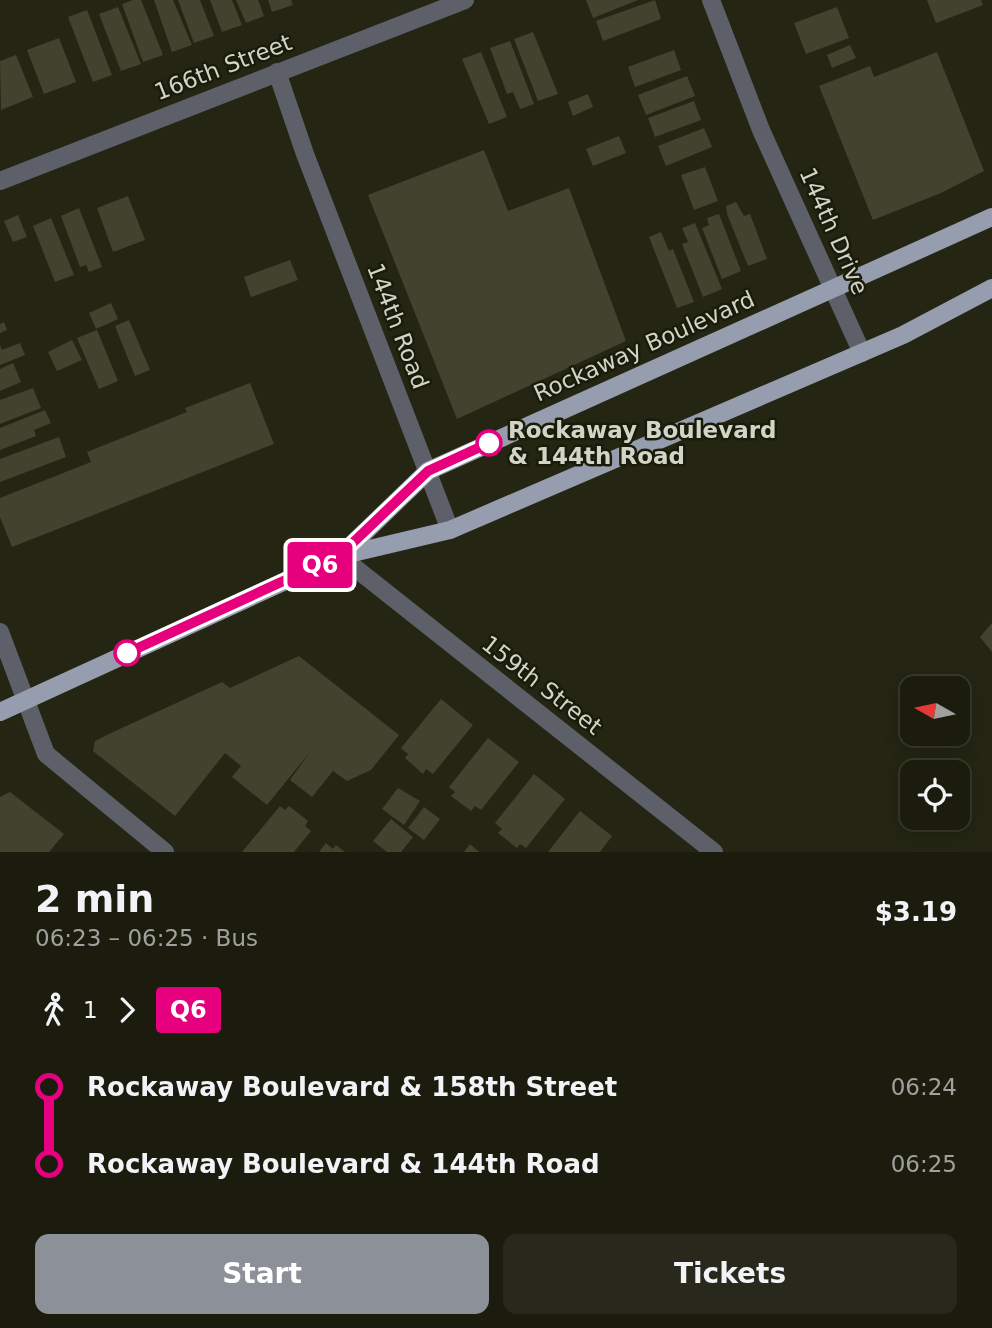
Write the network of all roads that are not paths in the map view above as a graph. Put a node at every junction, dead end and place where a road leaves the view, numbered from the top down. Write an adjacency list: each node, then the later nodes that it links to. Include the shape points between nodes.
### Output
1 (465, 0): 3 (street, 166th Street)
2 (711, 0): 6 (street, 144th Drive, via 761,130)
3 (277, 72): 4 (street, 166th Street); 9 (street, 144th Road)
4 (0, 181)
5 (992, 217): 6 (main road, Rockaway Boulevard)
6 (832, 288): 8 (street, 144th Drive); 9 (main road, Rockaway Boulevard)
7 (992, 288): 8 (main road, Rockaway Boulevard)
8 (862, 353): 10 (main road, Rockaway Boulevard)
9 (428, 471): 10 (street, 144th Road); 11 (main road, Rockaway Boulevard)
10 (450, 530): 11 (main road, Rockaway Boulevard)
11 (340, 555): 13 (main road, Rockaway Boulevard); 16 (street, 159th Street)
12 (0, 632): 13 (street)
13 (26, 700): 14 (main road, Rockaway Boulevard); 15 (street, via 46,754)
14 (0, 712)
15 (165, 852)
16 (714, 852)

